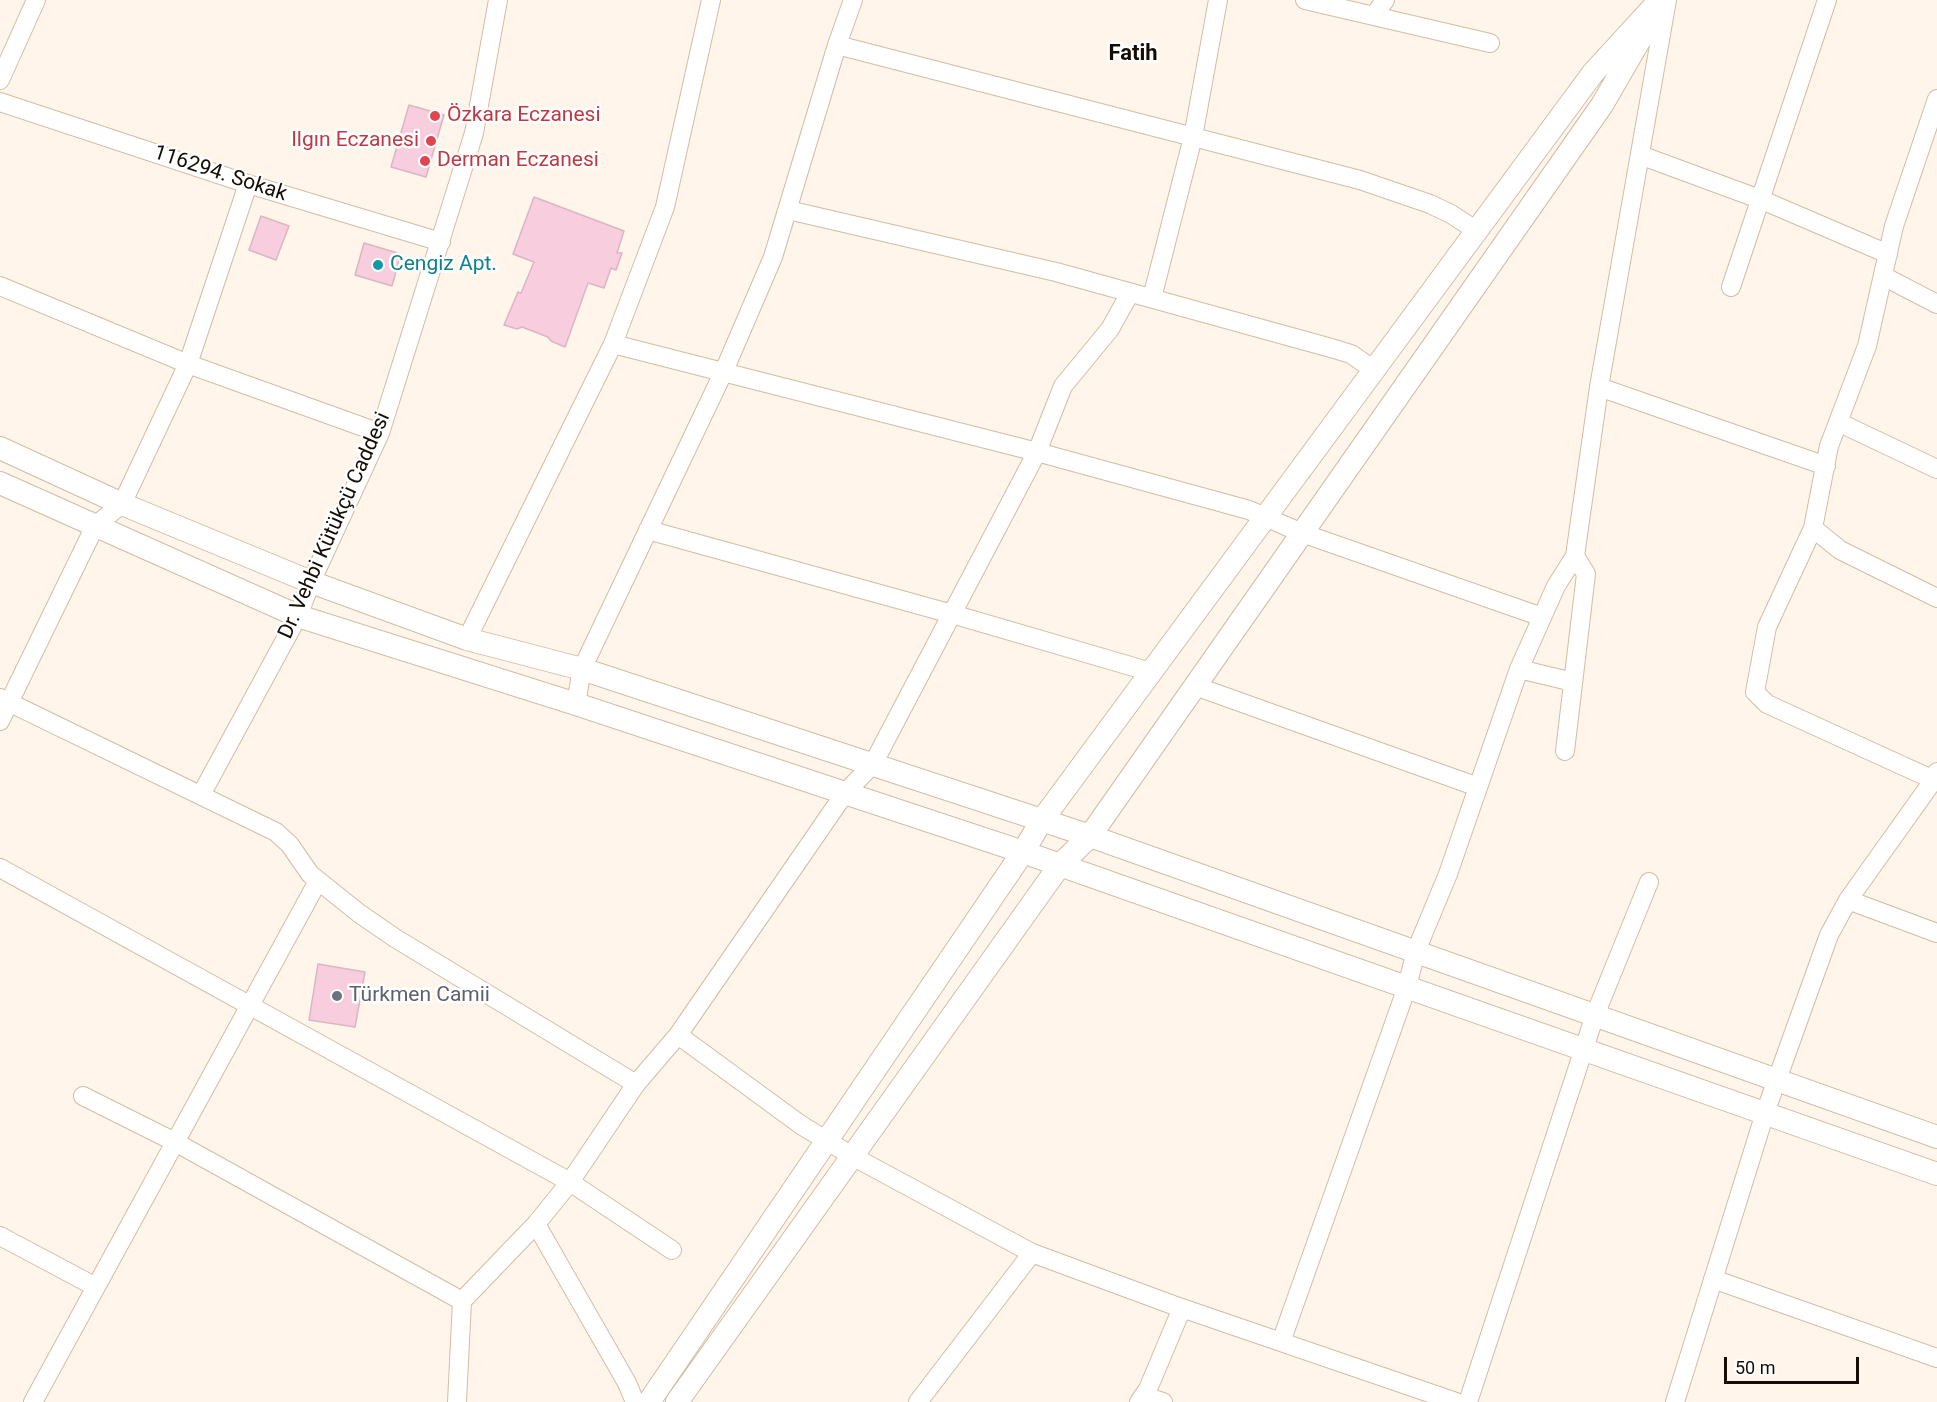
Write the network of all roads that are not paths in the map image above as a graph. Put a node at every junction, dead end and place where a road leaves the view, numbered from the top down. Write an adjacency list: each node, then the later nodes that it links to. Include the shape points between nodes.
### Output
1 (36, 0): 13 (street)
2 (498, 0): 22 (street, Dr. Vehbi Kütükçü Caddesi, via 474,133)
3 (711, 0): 30 (street, via 665,207)
4 (853, 0): 12 (street)
5 (1218, 0): 16 (street)
6 (1305, 0): 10 (street)
7 (1385, 0): 10 (street)
8 (1663, 0): 17 (street); 21 (main road, via 1593,73); 47 (main road, via 1602,105)
9 (1827, 0): 19 (street)
10 (1374, 16): 11 (street)
11 (1490, 43)
12 (837, 45): 16 (street); 20 (street)
13 (0, 80)
14 (1937, 99): 23 (street, via 1904,192)
15 (0, 102): 18 (street, 116294. Sokak)
16 (1193, 137): 21 (street, via 1360,180 1430,204); 28 (street)
17 (1640, 155): 19 (street); 34 (street)
18 (248, 184): 22 (street, 116294. Sokak); 31 (street)
19 (1762, 200): 23 (street); 26 (street)
20 (788, 210): 27 (street); 33 (street, via 773,257)
21 (1477, 231): 32 (main road)
22 (441, 242): 36 (street, Dr. Vehbi Kütükçü Caddesi)
23 (1888, 254): 24 (street)
24 (1883, 276): 29 (street); 35 (street, via 1866,346)
25 (0, 286): 31 (street)
26 (1731, 287)
27 (1130, 293): 28 (street); 38 (street, via 1110,329 1063,386)
28 (1152, 298): 32 (street, via 1351,354)
29 (1937, 304)
30 (614, 344): 33 (street); 54 (street)
31 (188, 364): 36 (street); 42 (street)
32 (1374, 370): 43 (main road)
33 (724, 371): 38 (street); 46 (street)
34 (1599, 387): 39 (street); 48 (street)
35 (1838, 422): 39 (street); 40 (street)
36 (380, 433): 49 (street, Dr. Vehbi Kütükçü Caddesi)
37 (0, 448): 42 (main road)
38 (1038, 452): 43 (street); 51 (street)
39 (1826, 466): 45 (street)
40 (1937, 469)
41 (0, 483): 44 (main road)
42 (122, 504): 44 (street); 49 (main road)
43 (1266, 517): 47 (street); 57 (main road)
44 (95, 526): 52 (main road); 60 (street)
45 (1813, 528): 50 (street, via 1840,550); 65 (street, via 1767,627 1755,692 1767,704)
46 (648, 530): 51 (street); 55 (street)
47 (1302, 533): 53 (street); 59 (main road)
48 (1575, 556): 53 (street); 58 (street, via 1586,574)
49 (311, 582): 52 (street, Dr. Vehbi Kütükçü Caddesi); 54 (main road)
50 (1937, 598)
51 (952, 614): 57 (street); 64 (street)
52 (298, 616): 61 (main road); 68 (street, Dr. Vehbi Kütükçü Caddesi)
53 (1542, 617): 56 (street)
54 (467, 639): 55 (main road)
55 (582, 669): 61 (street); 64 (main road)
56 (1519, 669): 58 (street); 66 (street)
57 (1151, 672): 69 (main road)
58 (1573, 682): 63 (street)
59 (1195, 686): 66 (street); 70 (main road)
60 (5, 701): 62 (street); 68 (street)
61 (576, 704): 67 (main road)
62 (0, 721)
63 (1565, 752)
64 (873, 764): 67 (street); 69 (main road)
65 (1934, 782): 76 (street)
66 (1478, 787): 78 (street)
67 (845, 794): 71 (main road); 82 (street)
68 (201, 795): 74 (street, via 276,832)
69 (1042, 820): 70 (main road); 71 (main road)
70 (1090, 836): 72 (main road); 78 (main road)
71 (1023, 852): 72 (main road); 89 (main road)
72 (1060, 865): 79 (main road); 91 (main road)
73 (0, 868): 80 (street)
74 (318, 881): 80 (street); 85 (street, via 395,938)
75 (1649, 882): 81 (street)
76 (1848, 900): 77 (street); 84 (street, via 1829,935)
77 (1937, 933)
78 (1416, 951): 79 (street); 81 (main road)
79 (1407, 987): 83 (main road); 102 (street)
80 (250, 1004): 90 (street); 93 (street)
81 (1596, 1015): 83 (street); 84 (main road)
82 (678, 1035): 85 (street); 89 (street)
83 (1584, 1050): 87 (main road); 113 (street)
84 (1778, 1080): 87 (street); 88 (main road)
85 (636, 1084): 93 (street)
86 (83, 1096): 90 (street)
87 (1765, 1113): 92 (main road); 98 (street)
88 (1937, 1137)
89 (827, 1141): 91 (street); 108 (main road)
90 (175, 1142): 99 (street); 100 (street)
91 (852, 1156): 97 (street); 109 (main road)
92 (1937, 1174)
93 (570, 1182): 94 (street); 96 (street)
94 (536, 1224): 100 (street); 107 (street)
95 (0, 1236): 99 (street)
96 (672, 1250)
97 (1032, 1253): 101 (street); 110 (street)
98 (1713, 1279): 103 (street); 114 (street)
99 (96, 1287): 105 (street)
100 (462, 1300): 106 (street)
101 (1182, 1308): 102 (street); 104 (street)
102 (1281, 1342): 112 (street)
103 (1937, 1358)
104 (1142, 1399): 111 (street)
105 (33, 1402)
106 (457, 1402)
107 (635, 1402)
108 (649, 1402)
109 (677, 1402)
110 (918, 1402)
111 (1163, 1402)
112 (1456, 1402)
113 (1468, 1402)
114 (1675, 1402)

